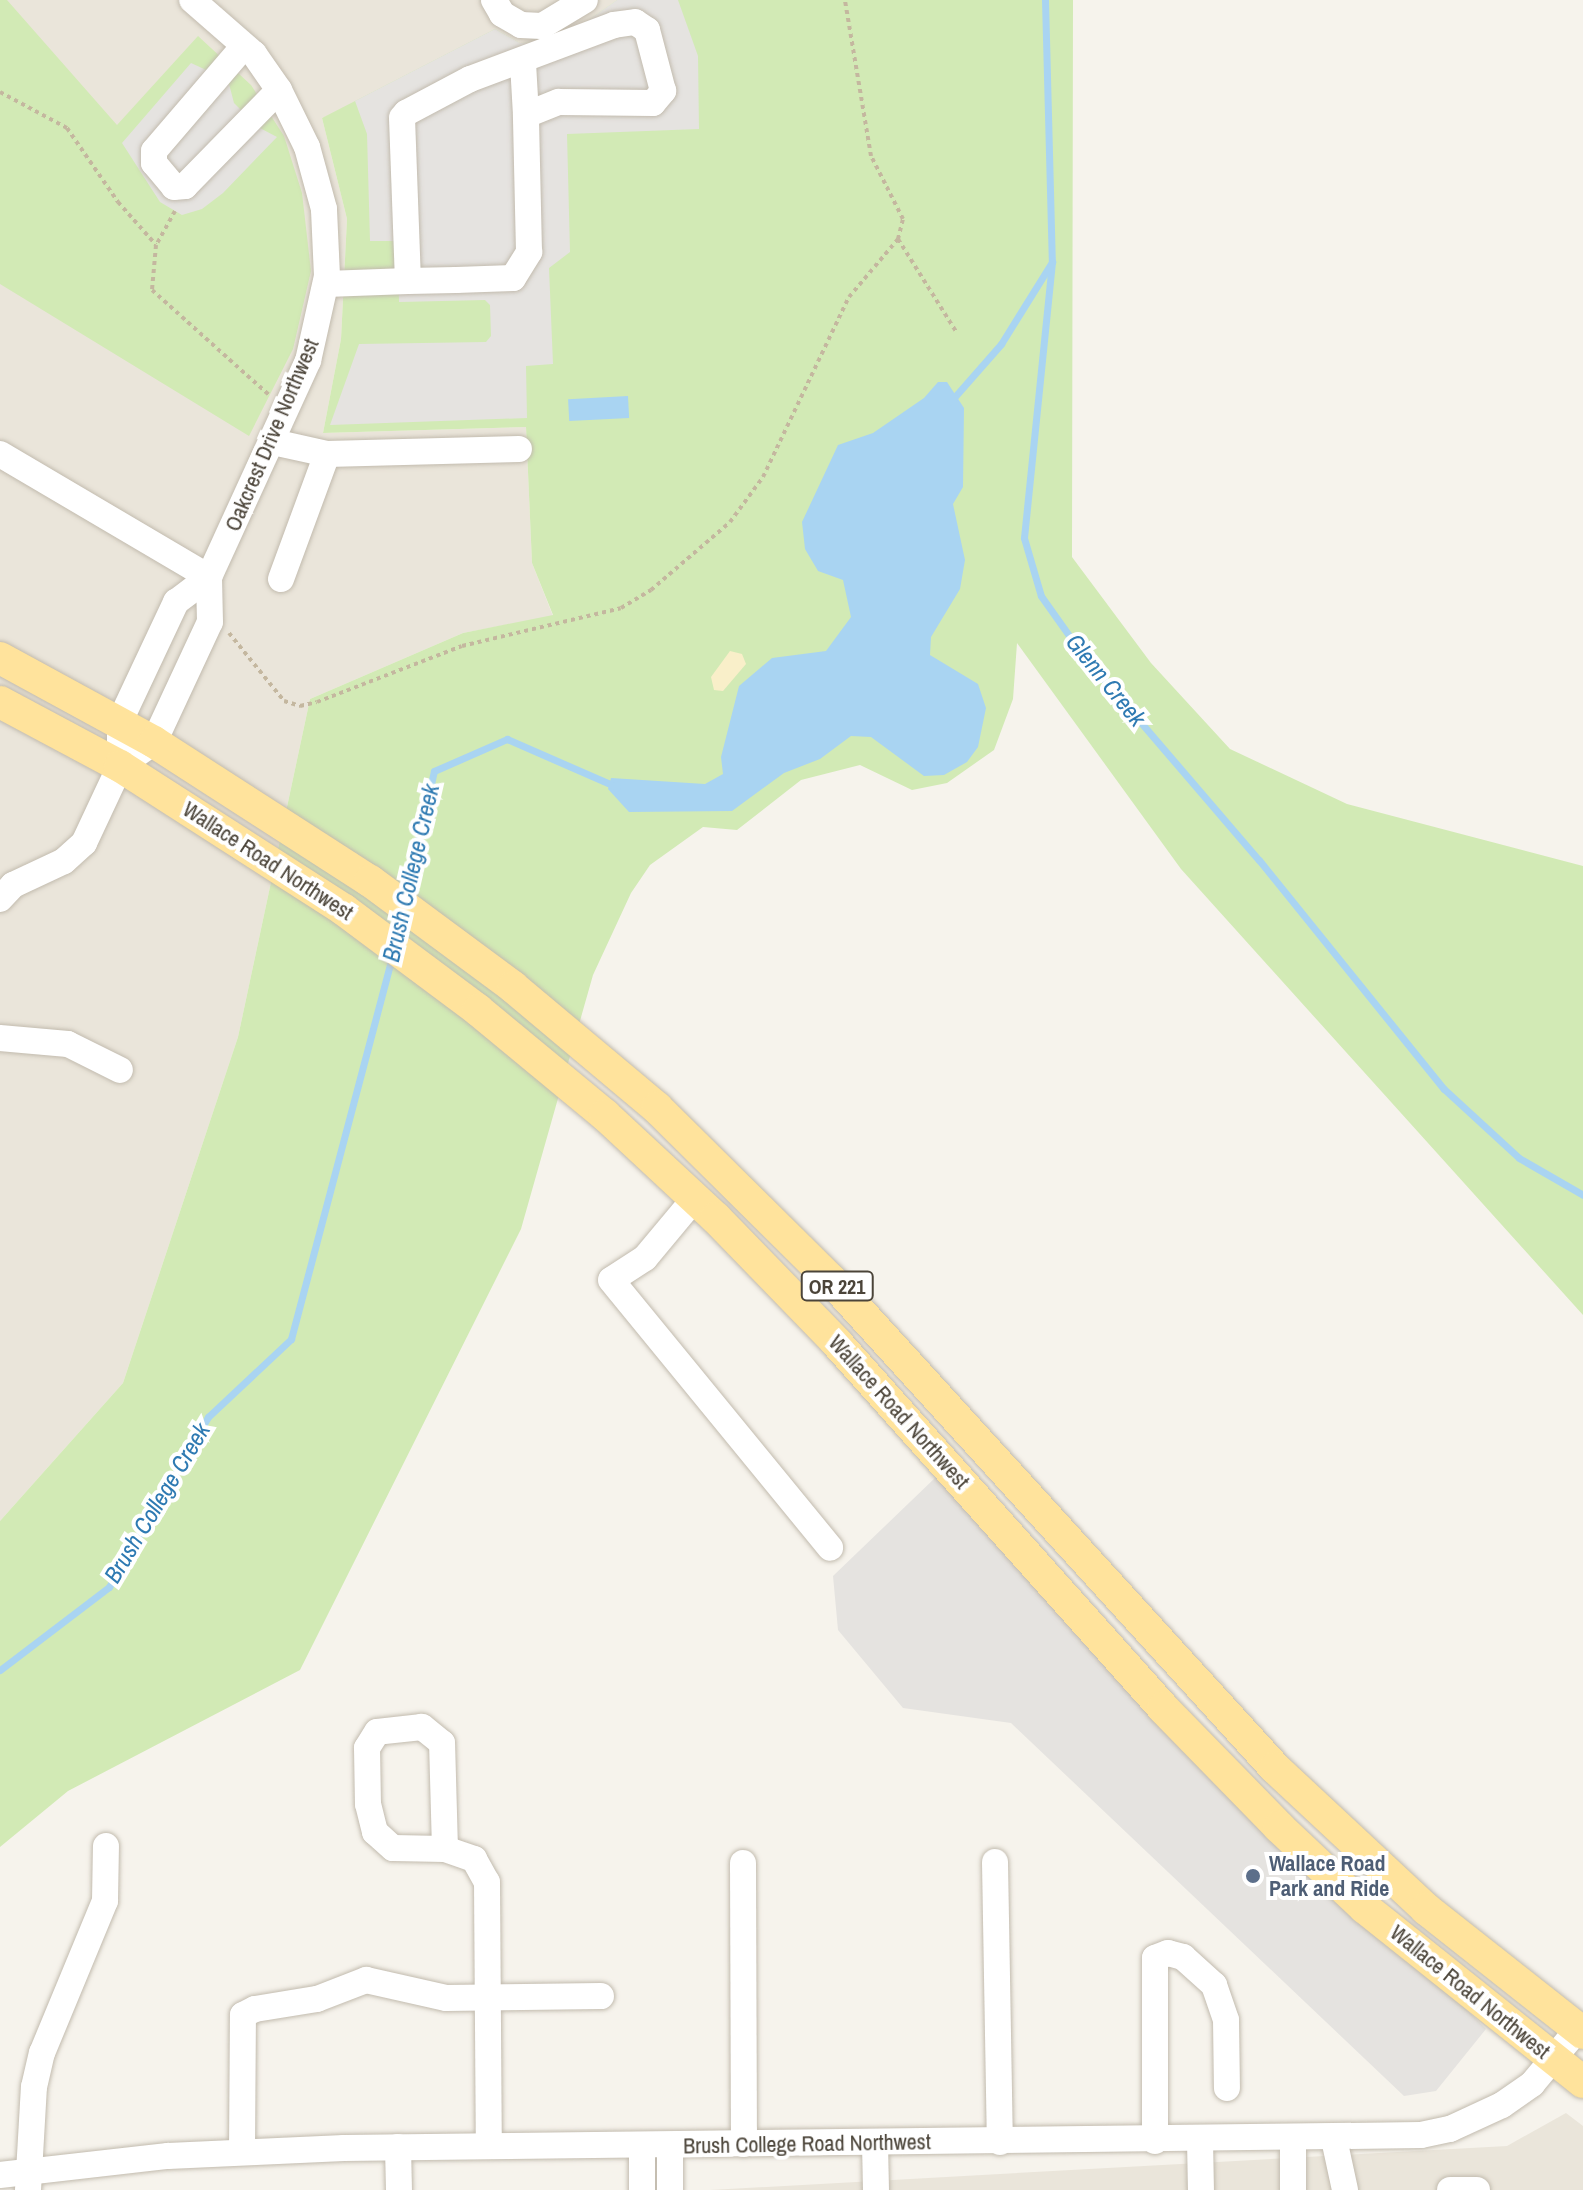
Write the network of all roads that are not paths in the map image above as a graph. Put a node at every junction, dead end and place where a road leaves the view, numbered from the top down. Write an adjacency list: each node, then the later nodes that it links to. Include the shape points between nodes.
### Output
1 (192, 0): 4 (street, Oakcrest Drive Northwest)
2 (494, 0): 3 (street, via 502,14 521,25 542,26)
3 (585, 0)
4 (244, 46): 6 (street, Oakcrest Drive Northwest); 6 (street, via 154,151 154,163 180,189)
5 (523, 63): 7 (street); 7 (street, via 614,25 635,22 647,30 663,91 653,103 559,102); 8 (street, via 470,79 402,118)
6 (279, 90): 9 (street, Oakcrest Drive Northwest, via 307,147 324,209)
7 (526, 115): 8 (street, via 529,252 513,278)
8 (408, 281): 9 (street)
9 (326, 284): 10 (street, Oakcrest Drive Northwest, via 308,361)
10 (273, 442): 13 (street); 14 (street, Oakcrest Drive Northwest)
11 (519, 449): 13 (street)
12 (0, 454): 14 (street)
13 (327, 454): 15 (street)
14 (209, 577): 18 (street, Oakcrest Drive Northwest, via 176,602); 19 (street, Oakcrest Drive Northwest, via 210,622)
15 (281, 579)
16 (0, 658): 18 (main road, Wallace Road Northwest / OR 221)
17 (0, 702): 20 (main road, Wallace Road Northwest / OR 221)
18 (120, 721): 19 (main road, Wallace Road Northwest / OR 221); 20 (street, Oakcrest Drive Northwest)
19 (154, 742): 20 (street, Oakcrest Drive Northwest); 32 (main road, Wallace Road Northwest / OR 221, via 427,921 657,1108 831,1280 1275,1768 1426,1909)
20 (120, 766): 21 (street, via 84,843 64,861 13,885); 24 (main road, Wallace Road Northwest / OR 221, via 344,910 454,992 605,1115)
21 (0, 899)
22 (0, 1038): 23 (street, via 68,1044)
23 (120, 1070)
24 (695, 1198): 25 (street, via 645,1258 611,1280); 33 (main road, Wallace Road Northwest / OR 221, via 836,1342 1163,1708 1279,1827 1365,1908)
25 (830, 1548)
26 (106, 1846): 49 (street, via 105,1901 42,2053 34,2087)
27 (445, 1849): 27 (street, via 393,1848 375,1832 368,1804 367,1748 377,1732 422,1727 442,1743); 31 (street, via 474,1859 487,1882)
28 (995, 1862): 40 (street)
29 (743, 1863): 42 (street)
30 (601, 1996): 31 (street)
31 (489, 2001): 45 (street); 47 (street, via 446,1998 366,1980 317,1999 271,2003 243,2015)
32 (1580, 2031): 33 (street, Brush College Road Northwest)
33 (1554, 2060): 34 (main road, Wallace Road Northwest / OR 221); 36 (street, Brush College Road Northwest, via 1502,2105 1450,2129)
34 (1583, 2082)
35 (1227, 2088): 39 (street, via 1226,2020 1214,1985 1183,1957 1168,1953 1155,1958)
36 (1334, 2139): 38 (street, Brush College Road Northwest); 56 (street)
37 (1200, 2140): 38 (street, Brush College Road Northwest); 39 (street, Brush College Road Northwest); 54 (street)
38 (1293, 2140): 55 (street)
39 (1155, 2141): 40 (street, Brush College Road Northwest)
40 (1000, 2142): 41 (street, Brush College Road Northwest)
41 (875, 2143): 42 (street, Brush College Road Northwest); 53 (street)
42 (744, 2144): 44 (street, Brush College Road Northwest)
43 (642, 2145): 44 (street, Brush College Road Northwest); 45 (street, Brush College Road Northwest); 51 (street)
44 (670, 2145): 52 (street)
45 (489, 2146): 46 (street, Brush College Road Northwest)
46 (398, 2147): 47 (street, Brush College Road Northwest); 50 (street)
47 (242, 2152): 49 (street, Brush College Road Northwest)
48 (0, 2175): 49 (street, Brush College Road Northwest)
49 (29, 2180)
50 (399, 2190)
51 (642, 2190)
52 (670, 2190)
53 (876, 2190)
54 (1201, 2190)
55 (1293, 2190)
56 (1345, 2190)
57 (1450, 2190): 58 (street)
58 (1477, 2190)

